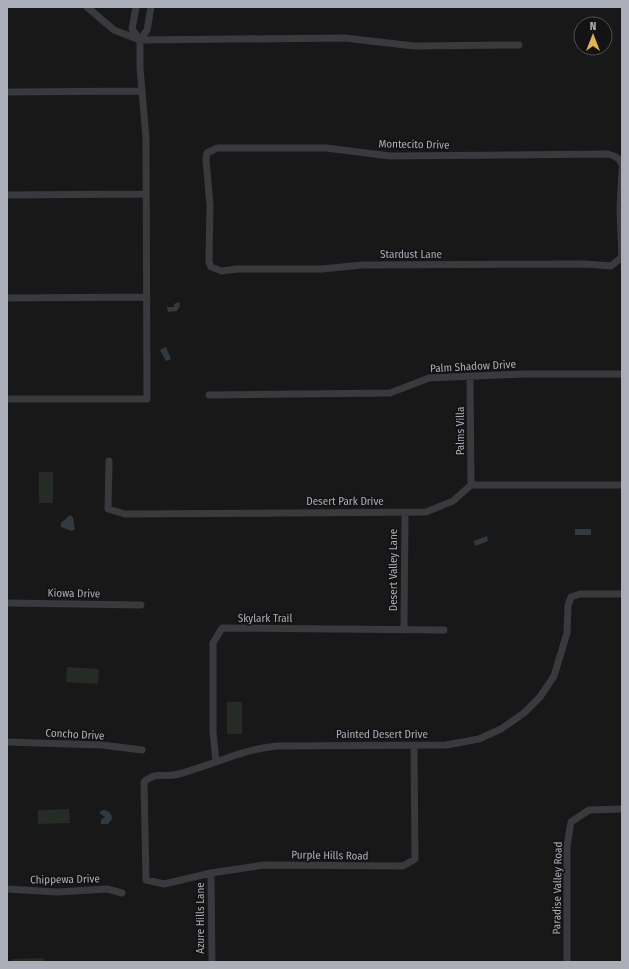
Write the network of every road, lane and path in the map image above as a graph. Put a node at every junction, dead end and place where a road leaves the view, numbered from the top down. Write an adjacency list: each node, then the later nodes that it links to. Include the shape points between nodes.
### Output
1 (87, 7): 4 (street, via 114,30)
2 (136, 7): 4 (street, via 132,29)
3 (151, 7): 4 (street, via 147,30)
4 (140, 40): 5 (street, via 345,38 414,46); 6 (street)
5 (519, 45)
6 (140, 91): 7 (street); 10 (street, via 146,138)
7 (7, 92)
8 (622, 165): 12 (street, Montecito Drive, via 621,160 608,154 390,156 326,148 217,148 208,153 206,159)
9 (622, 170): 13 (street)
10 (146, 194): 11 (street); 14 (street)
11 (7, 195)
12 (210, 206): 13 (street, Stardust Lane, via 209,262 211,267 222,271 322,269 362,265 611,266 622,256)
13 (621, 209)
14 (147, 297): 15 (street); 19 (street, via 147,399)
15 (7, 298)
16 (622, 374): 17 (street, Palm Shadow Drive)
17 (470, 376): 18 (street, Palm Shadow Drive, via 429,378 390,393); 21 (street, Palms Villa)
18 (209, 395)
19 (7, 399)
20 (109, 461): 23 (street, Desert Park Drive, via 108,509 125,514)
21 (471, 485): 22 (street); 23 (street, Desert Park Drive, via 453,501 426,512)
22 (622, 485)
23 (404, 512): 27 (street, Desert Valley Lane)
24 (622, 594): 30 (street, Painted Desert Drive, via 580,594 571,597 567,633 554,676 540,697 524,713 501,729 478,740)
25 (7, 603): 26 (street, Kiowa Drive)
26 (141, 605)
27 (404, 628): 28 (street, Skylark Trail); 32 (street, Skylark Trail, via 222,628 212,643)
28 (444, 630)
29 (7, 742): 31 (street, Concho Drive, via 88,744)
30 (414, 746): 32 (street, Painted Desert Drive, via 260,747); 35 (street, Purple Hills Road, via 415,859 403,866 264,865)
31 (142, 750)
32 (216, 762): 34 (street, Painted Desert Drive, via 174,775 153,775 144,782)
33 (622, 809): 39 (street, Paradise Valley Road, via 589,810 571,822 567,846)
34 (145, 866): 35 (street, Purple Hills Road, via 146,880 164,884)
35 (211, 873): 38 (street, Azure Hills Lane)
36 (7, 889): 37 (street, Chippewa Drive, via 57,892 107,889)
37 (122, 893)
38 (212, 962)
39 (567, 962)

